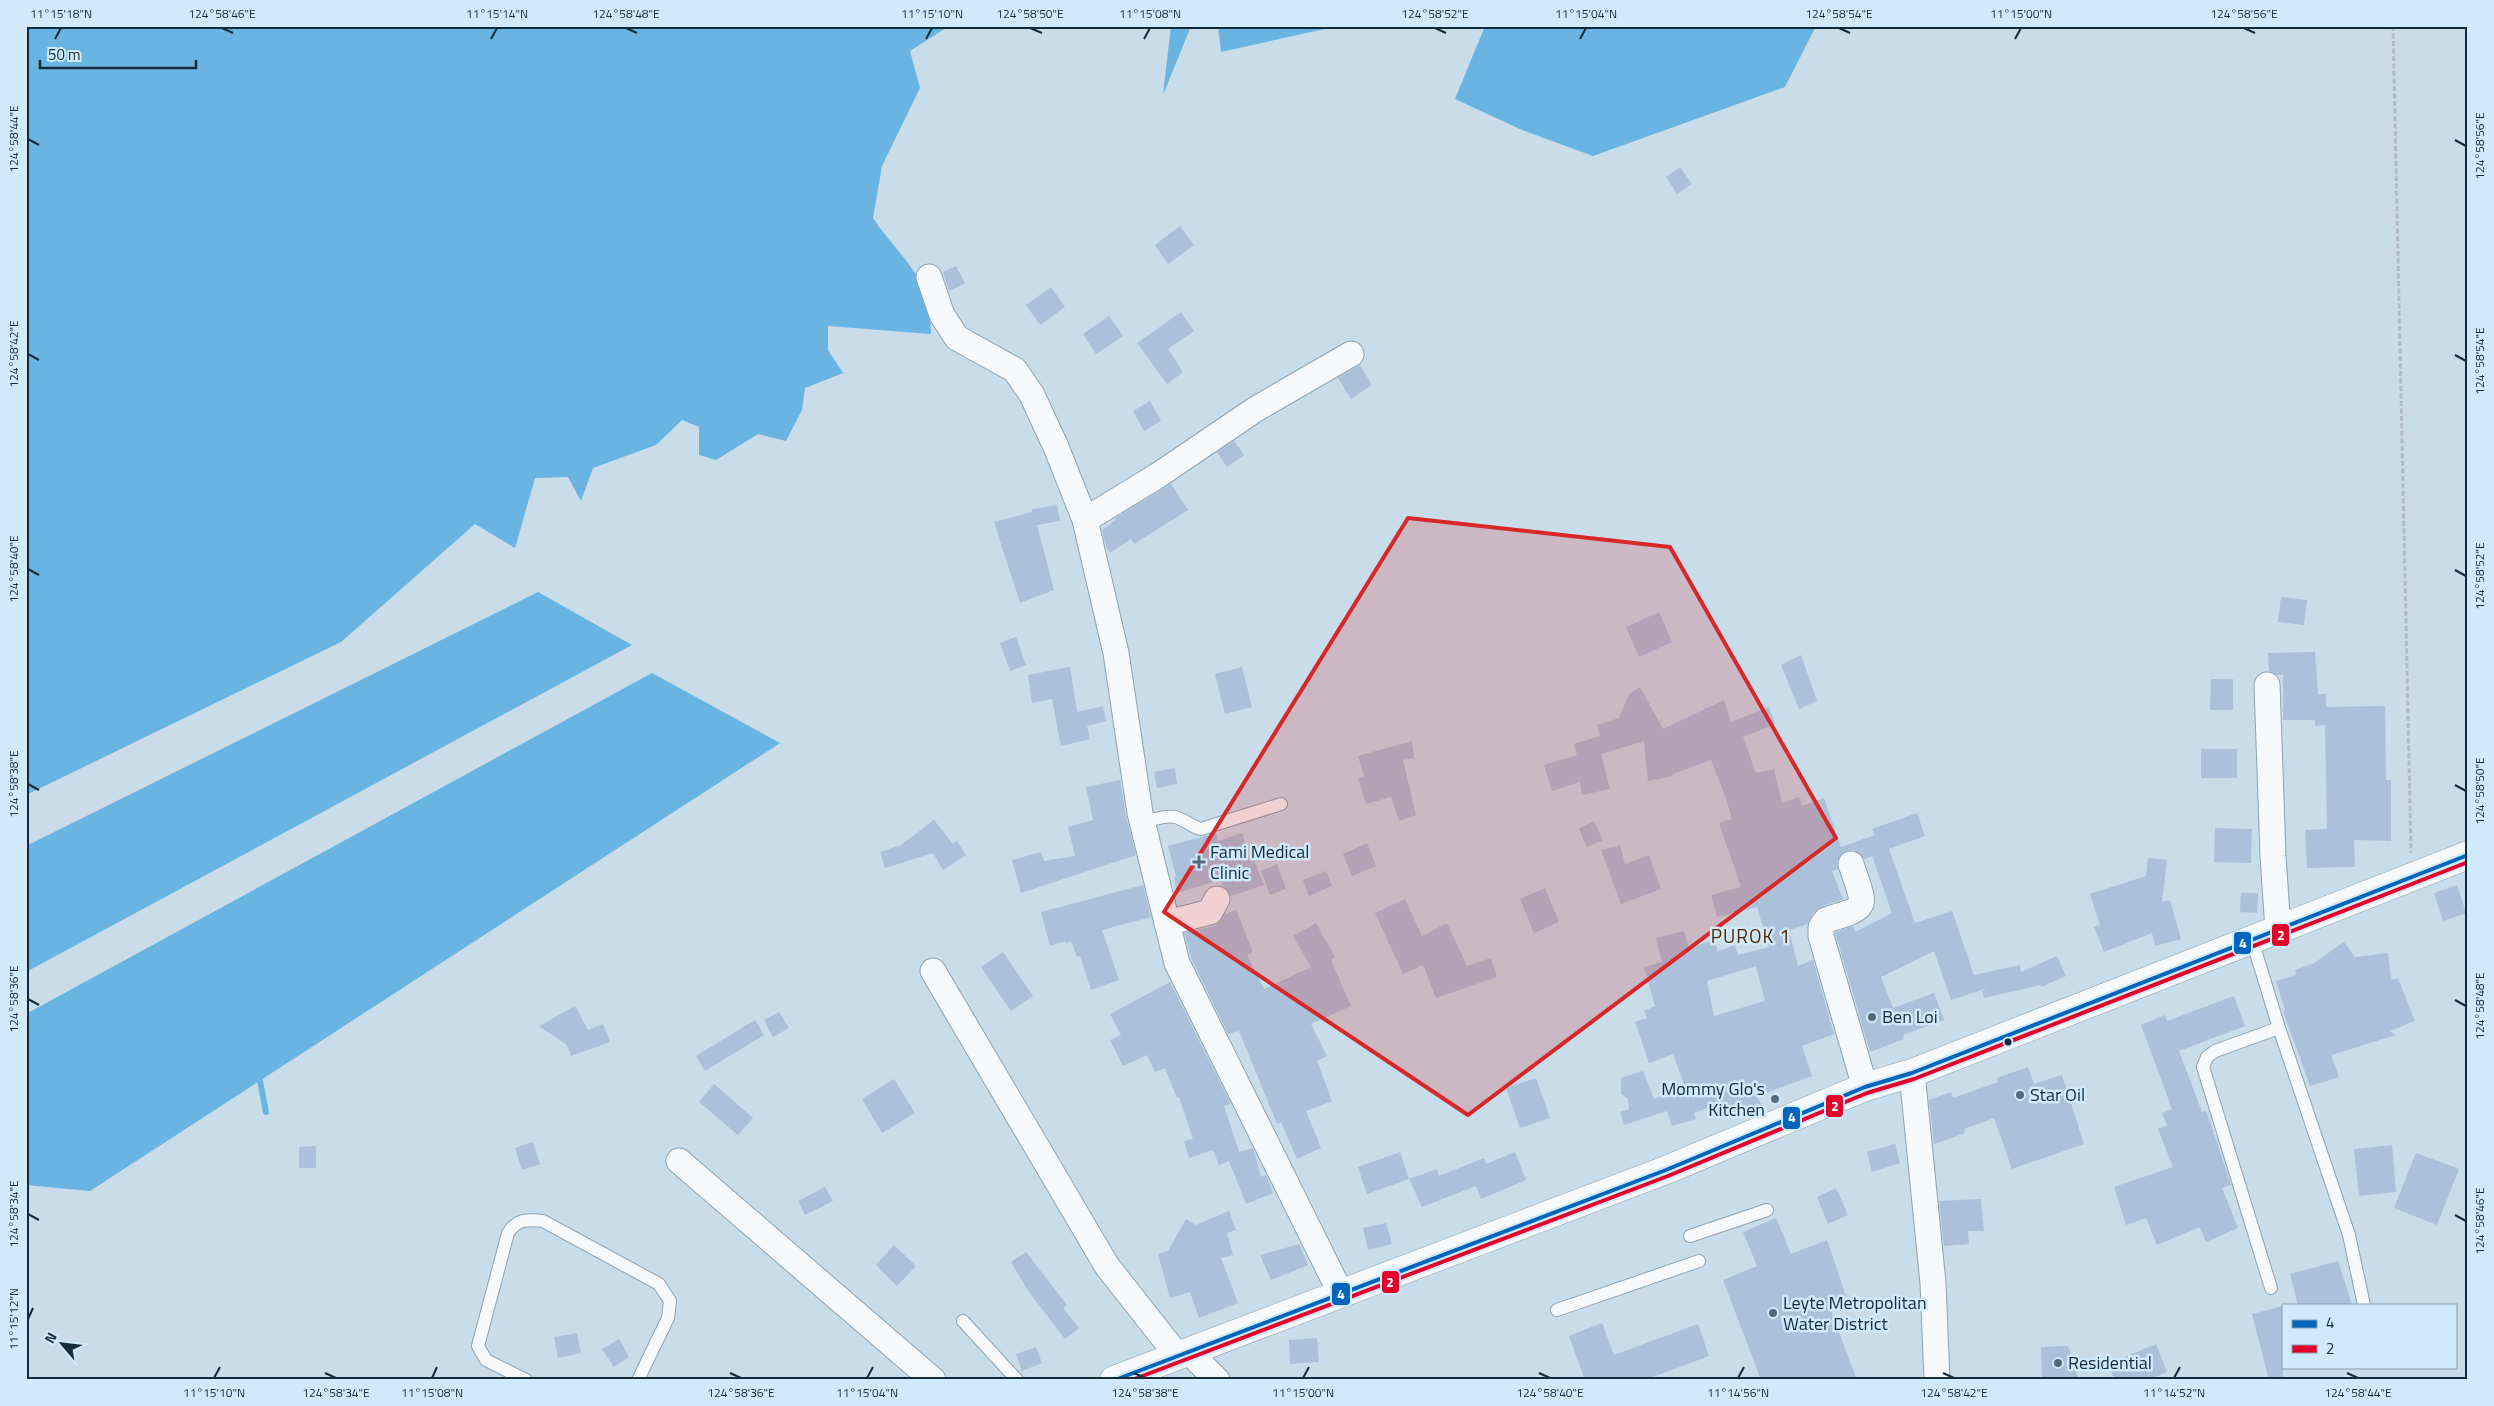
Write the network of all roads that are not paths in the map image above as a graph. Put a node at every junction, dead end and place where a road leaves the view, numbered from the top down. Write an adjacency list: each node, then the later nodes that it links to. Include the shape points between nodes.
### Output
1 (929, 277): 3 (street, via 942,315 957,338 1015,370 1032,395)
2 (1351, 354): 3 (street, via 1256,409)
3 (1085, 520): 6 (street, via 1116,653)
4 (2267, 685): 11 (street, via 2272,856)
5 (1281, 804): 6 (lane, via 1202,829 1177,817)
6 (1143, 822): 10 (street)
7 (2468, 855): 11 (main road)
8 (1851, 864): 16 (street, via 1862,898 1861,906 1856,911 1826,920 1821,927 1821,936)
9 (1217, 899): 10 (street, via 1210,912)
10 (1167, 923): 22 (street, via 1177,963)
11 (2278, 930): 12 (main road)
12 (2252, 940): 14 (lane); 15 (main road)
13 (933, 971): 26 (street, via 1107,1266)
14 (2278, 1028): 21 (lane, via 2215,1051 2203,1067); 23 (lane, via 2349,1234)
15 (1912, 1073): 16 (main road); 33 (street, via 1933,1283)
16 (1865, 1087): 22 (main road, via 1666,1170)
17 (679, 1161): 29 (street)
18 (1768, 1210): 19 (lane)
19 (1690, 1236)
20 (1699, 1261): 24 (lane)
21 (2271, 1288)
22 (1340, 1292): 26 (main road)
23 (2364, 1304)
24 (1557, 1310)
25 (963, 1321): 30 (lane)
26 (1183, 1353): 31 (main road); 32 (street)
27 (526, 1380): 28 (lane, via 486,1360 478,1346 508,1233 512,1226 523,1220 543,1222 659,1284 670,1301 668,1318)
28 (638, 1380)
29 (933, 1380)
30 (1017, 1380)
31 (1114, 1380)
32 (1217, 1380)
33 (1937, 1380)

